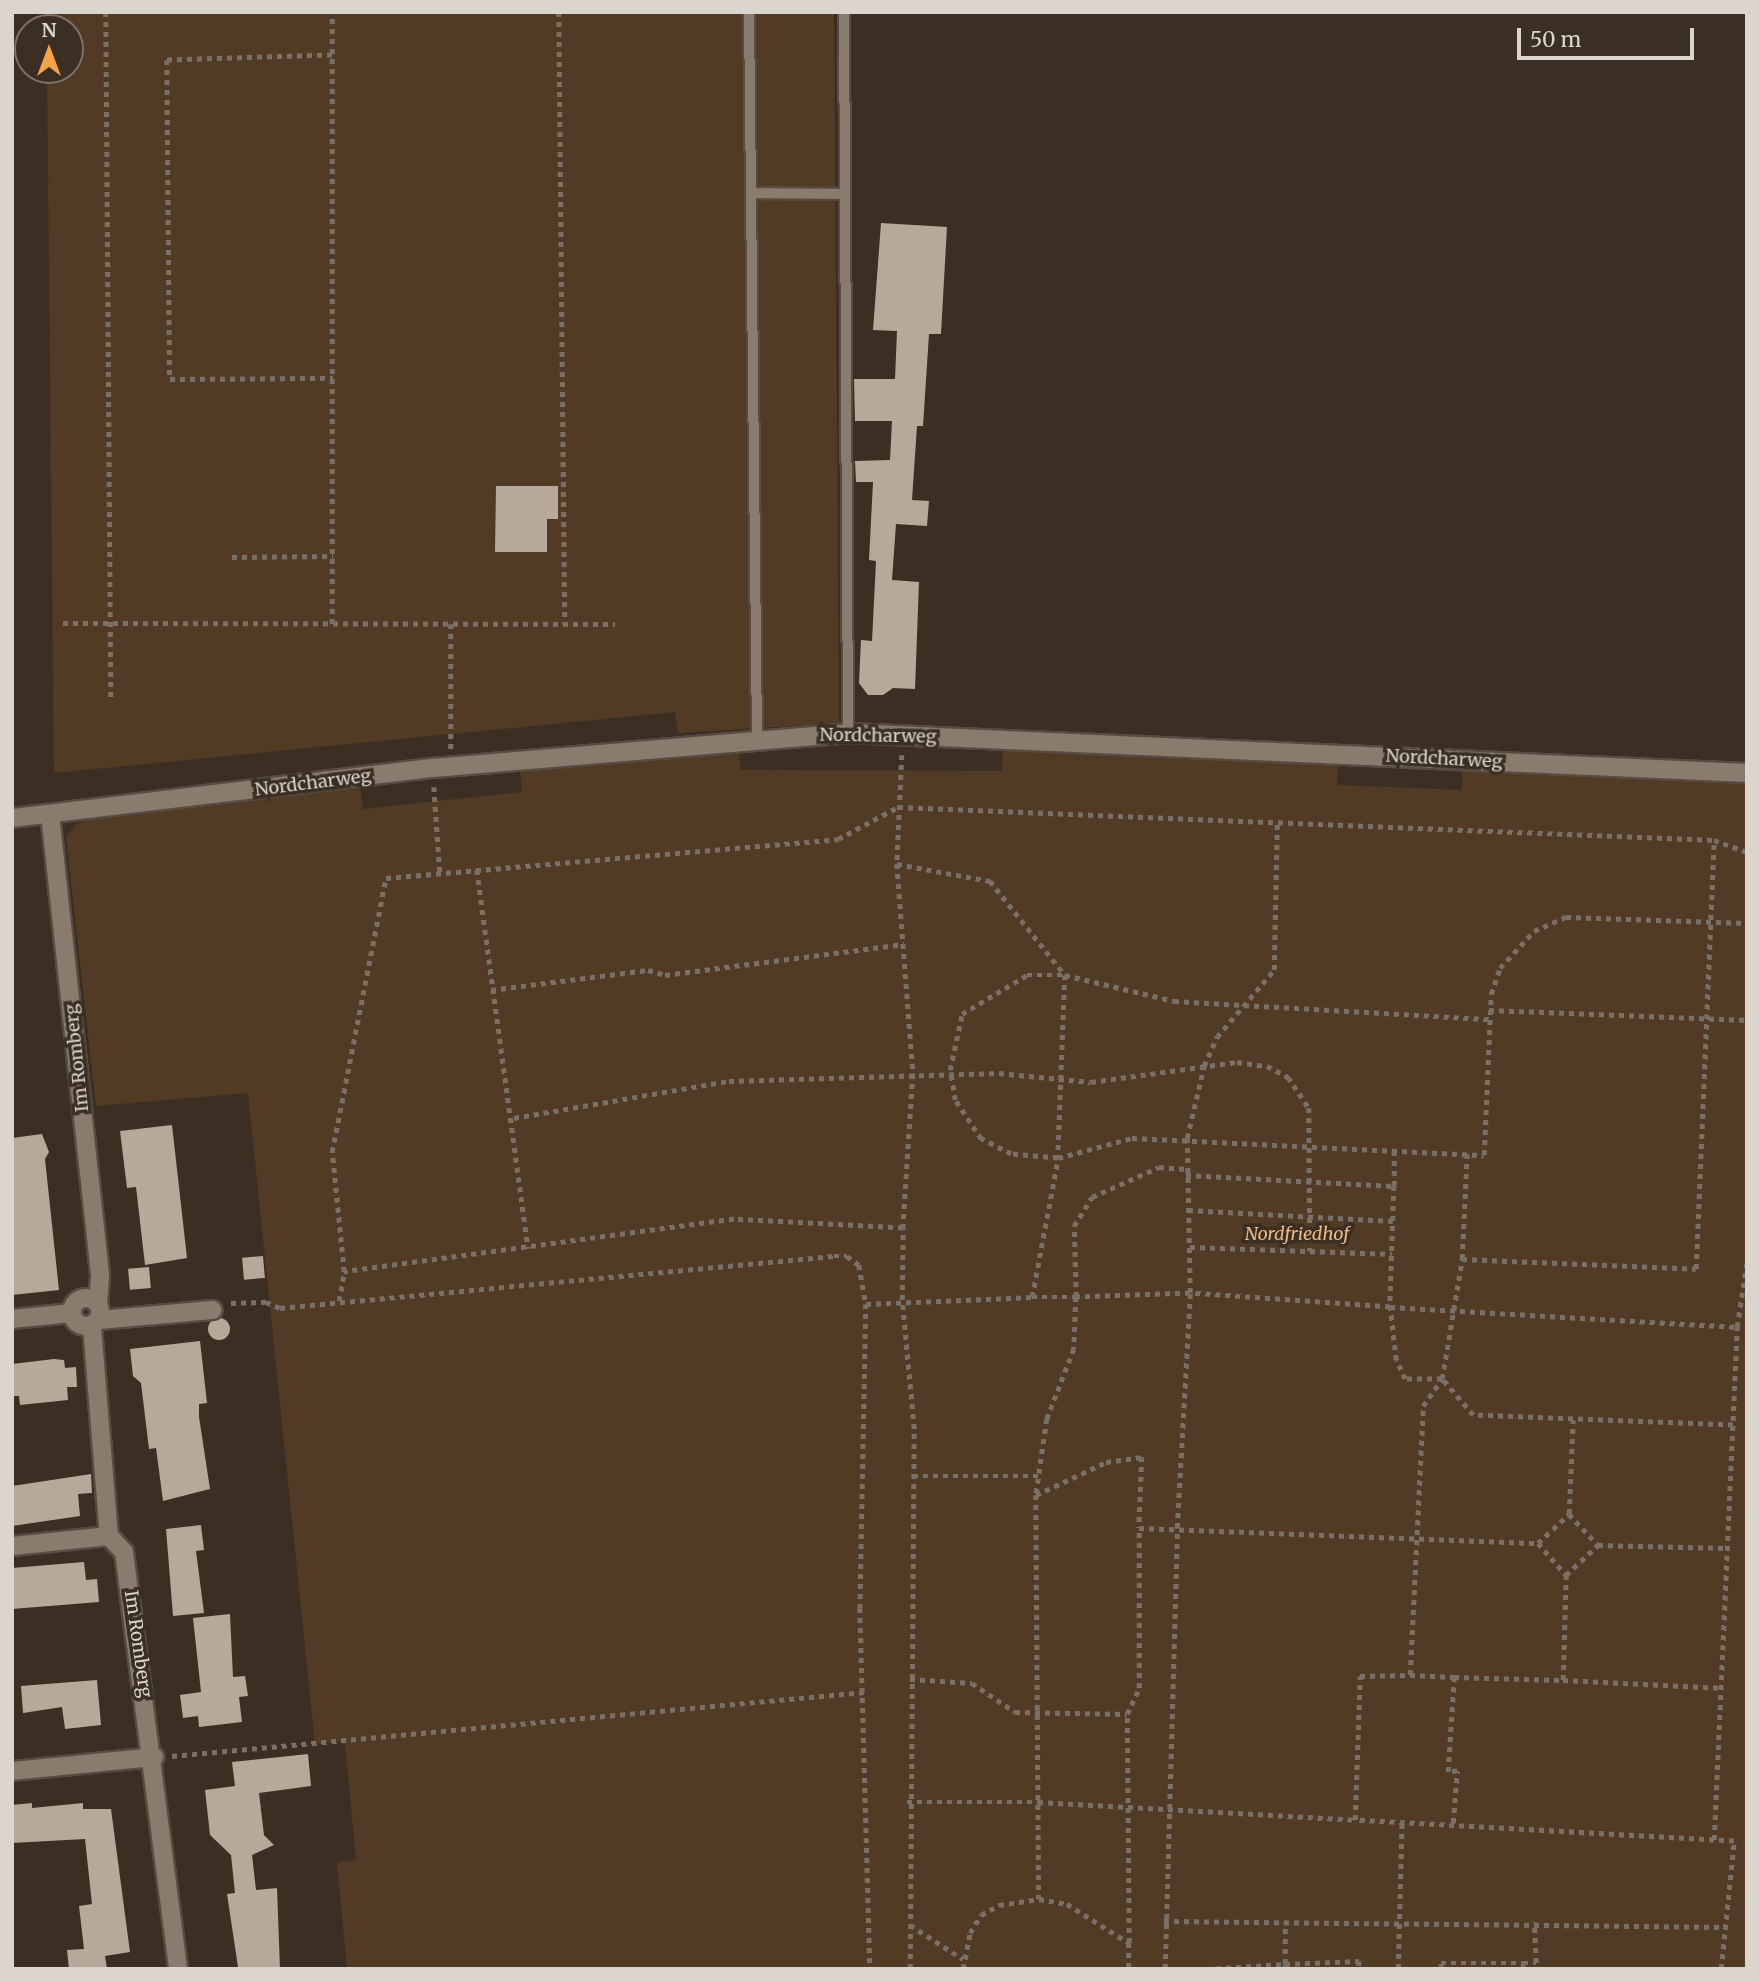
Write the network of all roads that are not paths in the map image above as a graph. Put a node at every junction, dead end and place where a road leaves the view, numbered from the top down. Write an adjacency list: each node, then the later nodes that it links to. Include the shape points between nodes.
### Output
1 (749, 12): 3 (lane)
2 (844, 12): 4 (lane)
3 (751, 193): 4 (lane); 6 (lane)
4 (845, 194): 5 (lane)
5 (848, 733): 6 (street, Nordcharweg); 7 (street, Nordcharweg)
6 (757, 738): 8 (street, Nordcharweg, via 433,768)
7 (1747, 773)
8 (50, 814): 9 (street, Nordcharweg); 11 (street, Im Romberg, via 100,1276)
9 (12, 818)
10 (213, 1310): 11 (street)
11 (96, 1316): 12 (street, via 75,1321 72,1313); 13 (street, Im Romberg)
12 (12, 1319)
13 (109, 1536): 14 (street); 15 (street, Im Romberg, via 124,1552)
14 (12, 1546)
15 (154, 1757): 16 (street); 17 (street, Im Romberg)
16 (12, 1771)
17 (178, 1969)

